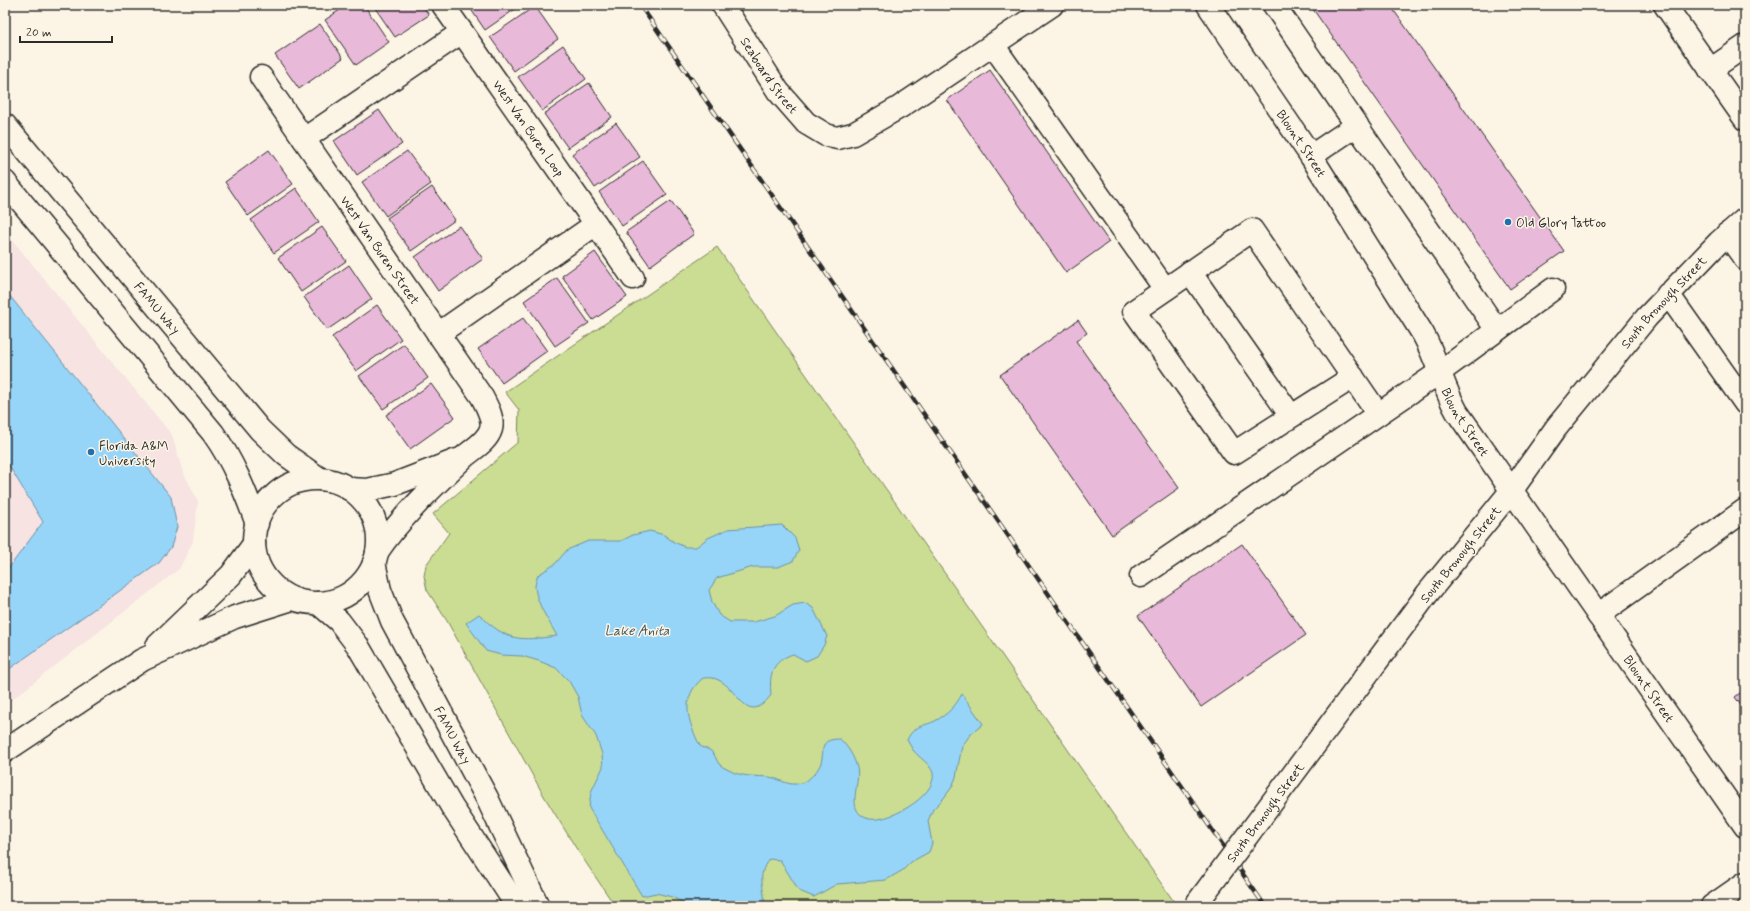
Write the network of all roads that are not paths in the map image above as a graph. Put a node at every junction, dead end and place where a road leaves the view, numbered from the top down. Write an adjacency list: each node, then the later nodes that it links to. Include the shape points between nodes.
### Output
1 (443, 5): 7 (street, West Van Buren Loop)
2 (723, 5): 8 (street, Seaboard Street, via 778,91 806,123 826,136 837,138 853,134 900,107)
3 (1052, 5): 8 (street)
4 (1208, 5): 16 (street, Blount Street)
5 (1274, 5): 14 (street)
6 (1665, 5): 10 (street)
7 (462, 32): 15 (street); 19 (street, West Van Buren Loop)
8 (993, 45): 24 (street)
9 (1745, 46): 10 (street)
10 (1710, 70): 12 (street)
11 (261, 77): 15 (street, West Van Buren Street)
12 (1745, 119)
13 (5, 124): 35 (street, FAMU Way, via 260,430 286,455)
14 (1356, 125): 16 (street); 27 (street)
15 (304, 139): 28 (street, West Van Buren Street)
16 (1311, 156): 29 (street, Blount Street, via 1423,334)
17 (5, 182): 39 (street, via 213,433 235,468)
18 (1745, 219): 20 (street, South Bronough Street)
19 (596, 224): 23 (street, West Van Buren Loop); 28 (street)
20 (1728, 234): 21 (street); 26 (street, South Bronough Street)
21 (1745, 259)
22 (1190, 272): 24 (street); 30 (street, via 1252,230); 33 (street)
23 (633, 278)
24 (1165, 289): 33 (street, via 1134,311 1234,453)
25 (1553, 289): 27 (street)
26 (1668, 294): 31 (street); 37 (street, South Bronough Street, via 1556,428)
27 (1498, 330): 29 (street)
28 (438, 334): 34 (street, West Van Buren Street, via 482,397 490,413 492,427 486,438)
29 (1440, 372): 32 (street); 37 (street, Blount Street, via 1457,412)
30 (1353, 377): 32 (street); 33 (street)
31 (1745, 403)
32 (1378, 414): 41 (street)
33 (1291, 416)
34 (465, 456): 36 (street, via 395,484 367,490); 40 (street, via 400,522)
35 (320, 479): 36 (street, FAMU Way); 39 (street, FAMU Way, via 299,482 281,490 262,511)
36 (349, 489): 40 (street, FAMU Way, via 367,506 372,517 378,540)
37 (1512, 490): 44 (street, Blount Street); 51 (street, South Bronough Street, bridge, via 1427,594)
38 (1745, 510): 44 (street)
39 (255, 534): 42 (street, via 256,558 262,571 280,592); 45 (street, FAMU Way, via 231,575)
40 (376, 557): 43 (street, via 369,573 353,591 342,598); 50 (street, FAMU Way, via 380,590 392,621 487,798)
41 (1141, 576)
42 (292, 599): 43 (street); 45 (street, via 228,620)
43 (318, 603): 49 (street, via 338,620 358,646 452,807)
44 (1598, 615): 47 (street, Blount Street)
45 (142, 660): 46 (street)
46 (5, 751)
47 (1745, 826)
48 (1745, 884): 52 (street)
49 (517, 906)
50 (538, 906)
51 (1195, 906)
52 (1712, 906)

